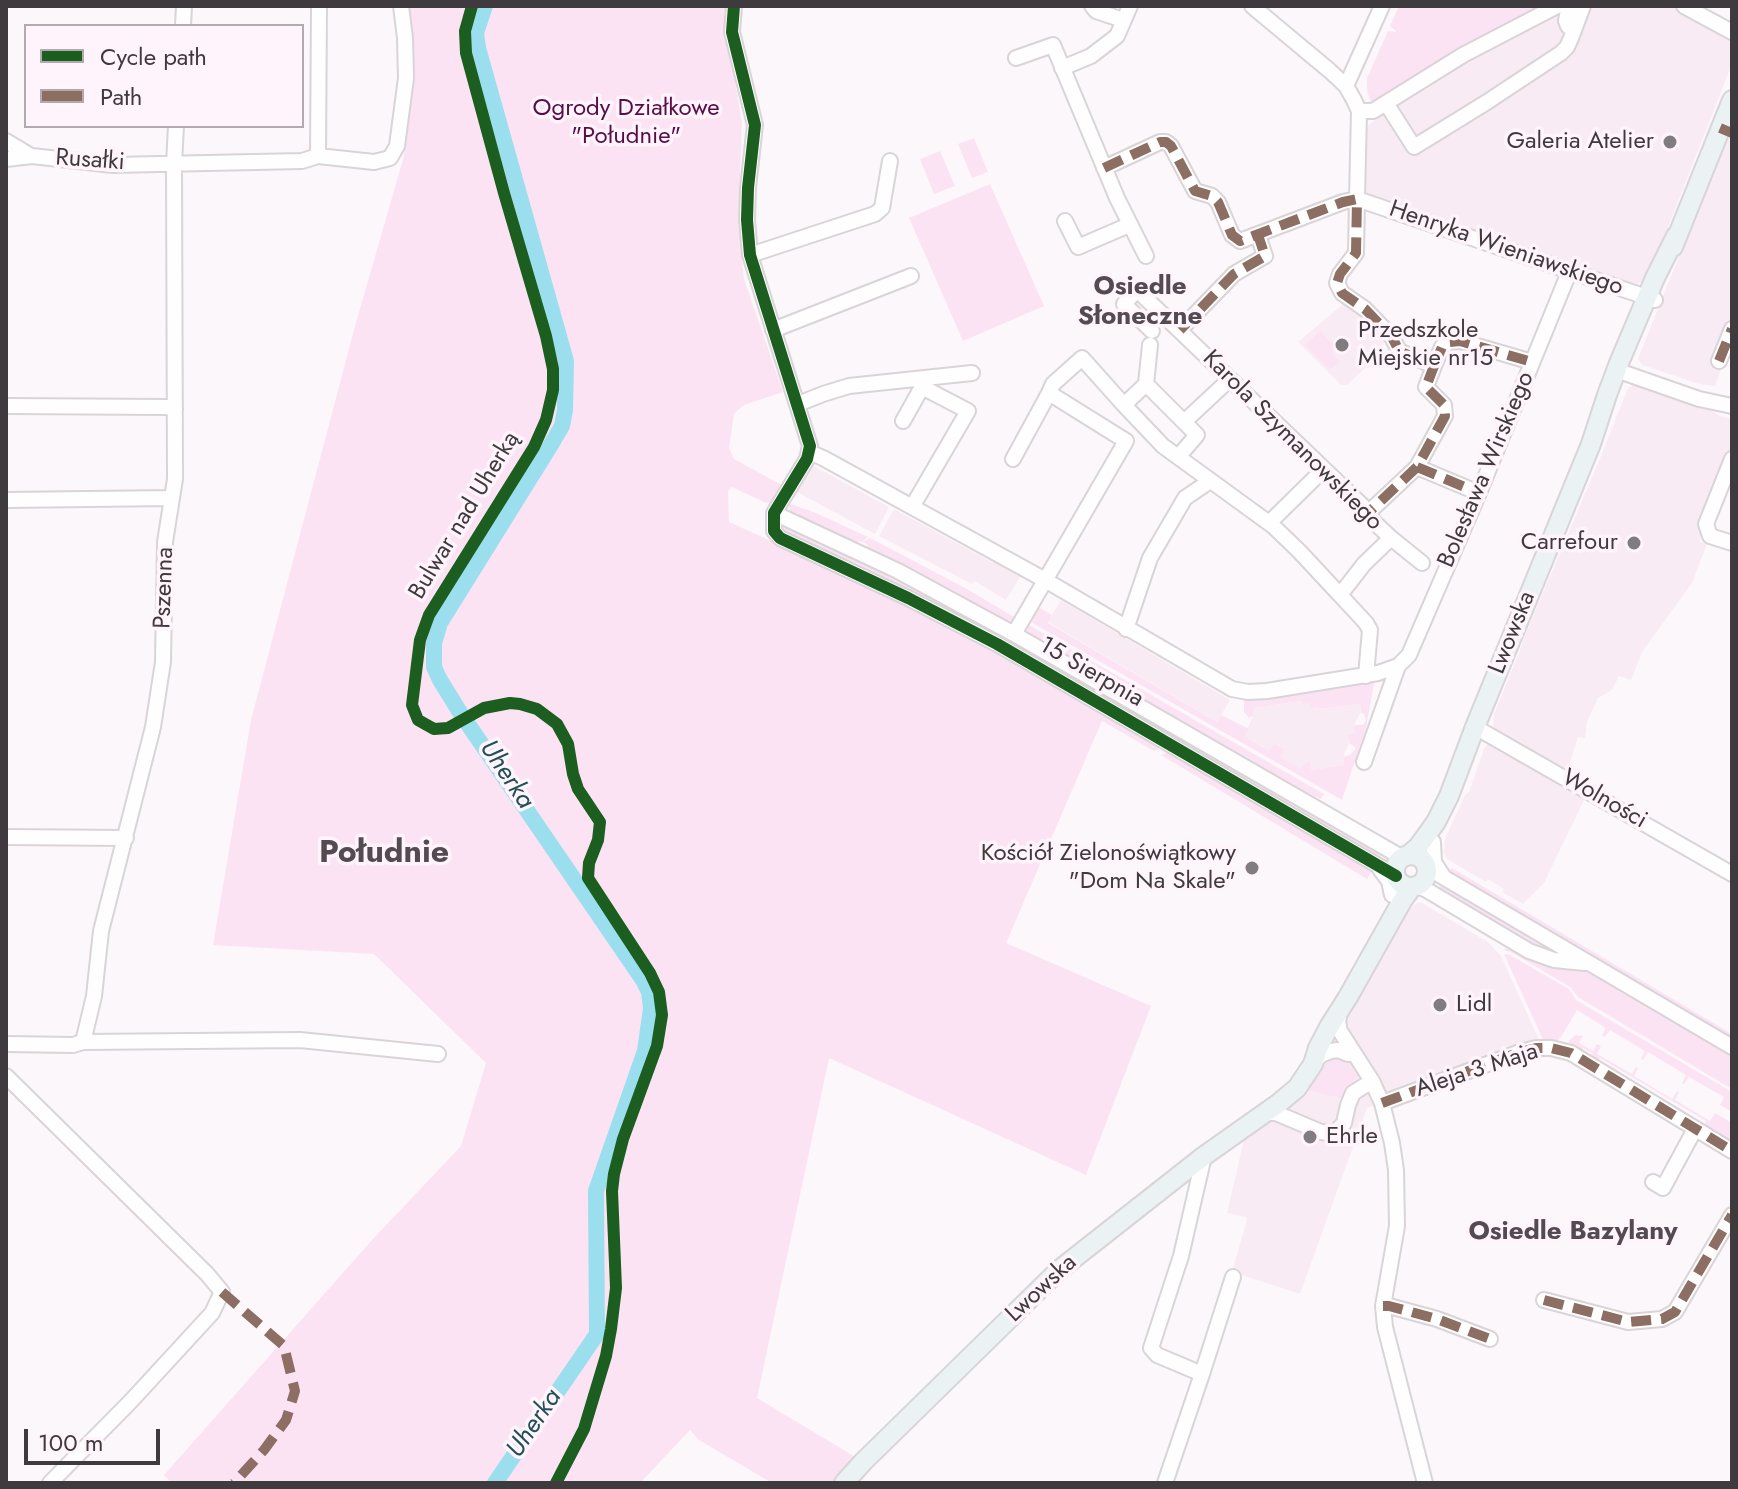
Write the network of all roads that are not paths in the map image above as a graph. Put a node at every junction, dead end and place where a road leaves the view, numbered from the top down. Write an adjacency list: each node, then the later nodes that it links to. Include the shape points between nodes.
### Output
1 (319, 6): 24 (street)
2 (401, 6): 24 (street, Rusałki, via 406,78 397,146 390,158 374,162)
3 (734, 6): 33 (street, via 732,32 755,125 748,188)
4 (1092, 6): 11 (street, via 1096,11)
5 (1252, 6): 16 (street, Henryka Wieniawskiego)
6 (1382, 6): 16 (street)
7 (1557, 6): 18 (street)
8 (1575, 6): 12 (street, via 1566,21)
9 (1583, 6): 12 (street)
10 (1684, 6): 13 (street)
11 (1127, 13): 15 (street, via 1117,36 1091,56)
12 (1574, 31): 18 (street, via 1561,53 1414,147)
13 (1732, 32)
14 (1016, 58): 15 (street, via 1053,45)
15 (1062, 68): 28 (street)
16 (1346, 86): 19 (street, Henryka Wieniawskiego)
17 (1732, 100): 21 (main road, Lwowska)
18 (1386, 103): 19 (street)
19 (1359, 111): 29 (street, Henryka Wieniawskiego)
20 (176, 128): 27 (street, Pszenna)
21 (1726, 131): 37 (main road, Lwowska, via 1663,260)
22 (6, 141): 23 (street)
23 (32, 156): 25 (street, Rusałki); 27 (street, Rusałki, via 113,165)
24 (318, 156): 27 (street, Rusałki, via 302,161)
25 (6, 159)
26 (890, 161): 33 (street, via 882,208 875,214)
27 (174, 164): 54 (street, Pszenna)
28 (1104, 168): 31 (street); 32 (street, via 1166,142 1195,191 1218,202 1233,237)
29 (1357, 199): 32 (street, Henryka Wieniawskiego); 35 (street, Henryka Wieniawskiego); 43 (street, via 1356,253 1337,283 1392,337 1399,351)
30 (1065, 221): 31 (street, via 1078,247)
31 (1129, 225): 34 (street)
32 (1258, 235): 40 (street, via 1265,256 1234,274)
33 (750, 255): 39 (street)
34 (1146, 256)
35 (1570, 270): 37 (street, Henryka Wieniawskiego); 42 (street, Bolesława Wirskiego)
36 (911, 276): 39 (street)
37 (1651, 299): 44 (main road, Lwowska)
38 (1732, 329): 41 (street)
39 (773, 330): 50 (street)
40 (1180, 330): 46 (street, Karola Szymanowskiego); 48 (street, Karola Szymanowskiego, via 1137,290 1124,304 1151,338)
41 (1719, 361)
42 (1532, 362): 43 (street, via 1460,341 1442,347); 66 (street, Bolesława Wirskiego)
43 (1434, 366): 63 (street, via 1426,387 1444,405 1445,416)
44 (1622, 368): 51 (street); 82 (main road, Lwowska)
45 (972, 373): 47 (street)
46 (1230, 379): 57 (street); 64 (street, Karola Szymanowskiego)
47 (921, 383): 50 (street, via 849,386); 55 (street); 69 (street, via 968,411)
48 (1146, 384): 52 (street); 57 (street)
49 (1049, 393): 52 (street, via 1082,358); 58 (street); 61 (street)
50 (798, 404): 59 (street)
51 (1725, 404)
52 (1124, 405): 56 (street)
53 (6, 406): 54 (street)
54 (175, 409): 67 (street, Pszenna)
55 (903, 421)
56 (1139, 421): 58 (street); 60 (street)
57 (1185, 421): 60 (street, via 1197,435)
58 (1126, 441): 76 (street)
59 (809, 452): 69 (street, via 864,487); 71 (street)
60 (1178, 457): 65 (street)
61 (1013, 459)
62 (1732, 459): 74 (street, via 1706,524 1710,536)
63 (1417, 467): 66 (street); 70 (street)
64 (1324, 469): 70 (street, Karola Szymanowskiego); 72 (street)
65 (1210, 481): 72 (street); 78 (street, via 1185,498 1150,558)
66 (1479, 493): 80 (street, Bolesława Wirskiego, via 1409,655)
67 (172, 498): 68 (street); 85 (street, Pszenna, via 165,542 163,662)
68 (6, 500)
69 (912, 507): 76 (street, via 985,553)
70 (1369, 512): 73 (street, Karola Szymanowskiego)
71 (774, 513): 79 (street, 15 Sierpnia, via 898,571); 90 (street, 15 Sierpnia, via 774,531 780,538 997,644 1378,866 1389,881)
72 (1269, 523): 77 (street)
73 (1391, 538): 75 (street, Karola Szymanowskiego); 77 (street)
74 (1732, 543)
75 (1422, 563)
76 (1045, 580): 78 (street); 79 (street)
77 (1340, 595): 81 (street, via 1370,630)
78 (1126, 629): 81 (street, via 1240,691)
79 (1014, 634): 87 (street, 15 Sierpnia)
80 (1398, 666): 81 (street); 83 (street, Bolesława Wirskiego)
81 (1366, 676)
82 (1475, 727): 86 (main road, Lwowska); 88 (street, Wolności)
83 (1364, 762)
84 (6, 837): 85 (street)
85 (126, 838): 94 (street, Pszenna, via 101,931)
86 (1428, 840): 87 (main road, Lwowska); 89 (street)
87 (1410, 858): 89 (street); 90 (main road, via 1396,867); 90 (main road, via 1425,878)
88 (1732, 874)
89 (1443, 877): 91 (street)
90 (1407, 889): 91 (street, via 1541,956); 92 (main road, Lwowska); 93 (main road, Lwowska)
91 (1590, 963): 96 (street)
92 (1340, 1010): 93 (main road, Lwowska); 97 (street, via 1339,1026)
93 (1324, 1029): 97 (street); 99 (main road, Lwowska); 102 (main road, Lwowska)
94 (83, 1042): 95 (street); 98 (street, via 300,1040)
95 (6, 1044)
96 (1732, 1047)
97 (1351, 1052): 99 (street, via 1331,1051); 101 (street)
98 (438, 1054)
99 (1313, 1064): 104 (main road, Lwowska, via 1297,1088)
100 (6, 1076): 116 (street, via 222,1292 212,1313)
101 (1372, 1081): 103 (street); 104 (street, via 1353,1093 1336,1132 1321,1132)
102 (1286, 1086): 104 (street, Lwowska); 106 (main road, Lwowska)
103 (1382, 1103): 105 (street, Aleja 3 Maja, via 1520,1052 1551,1048 1571,1053); 113 (street, via 1395,1157 1397,1205)
104 (1272, 1110): 106 (main road, Lwowska)
105 (1695, 1129): 107 (street, Aleja 3 Maja); 109 (street, via 1663,1188)
106 (1236, 1133): 108 (main road, Lwowska)
107 (1732, 1151)
108 (1204, 1156): 115 (street, via 1190,1224 1151,1348); 117 (main road, Lwowska, via 1059,1270)
109 (1653, 1182)
110 (1732, 1215): 112 (street, via 1675,1312 1662,1319 1628,1322)
111 (1233, 1277): 115 (street)
112 (1544, 1300)
113 (1383, 1306): 114 (street); 119 (street)
114 (1490, 1339)
115 (1202, 1374): 118 (street)
116 (50, 1483)
117 (844, 1483)
118 (1165, 1483)
119 (1425, 1483)

